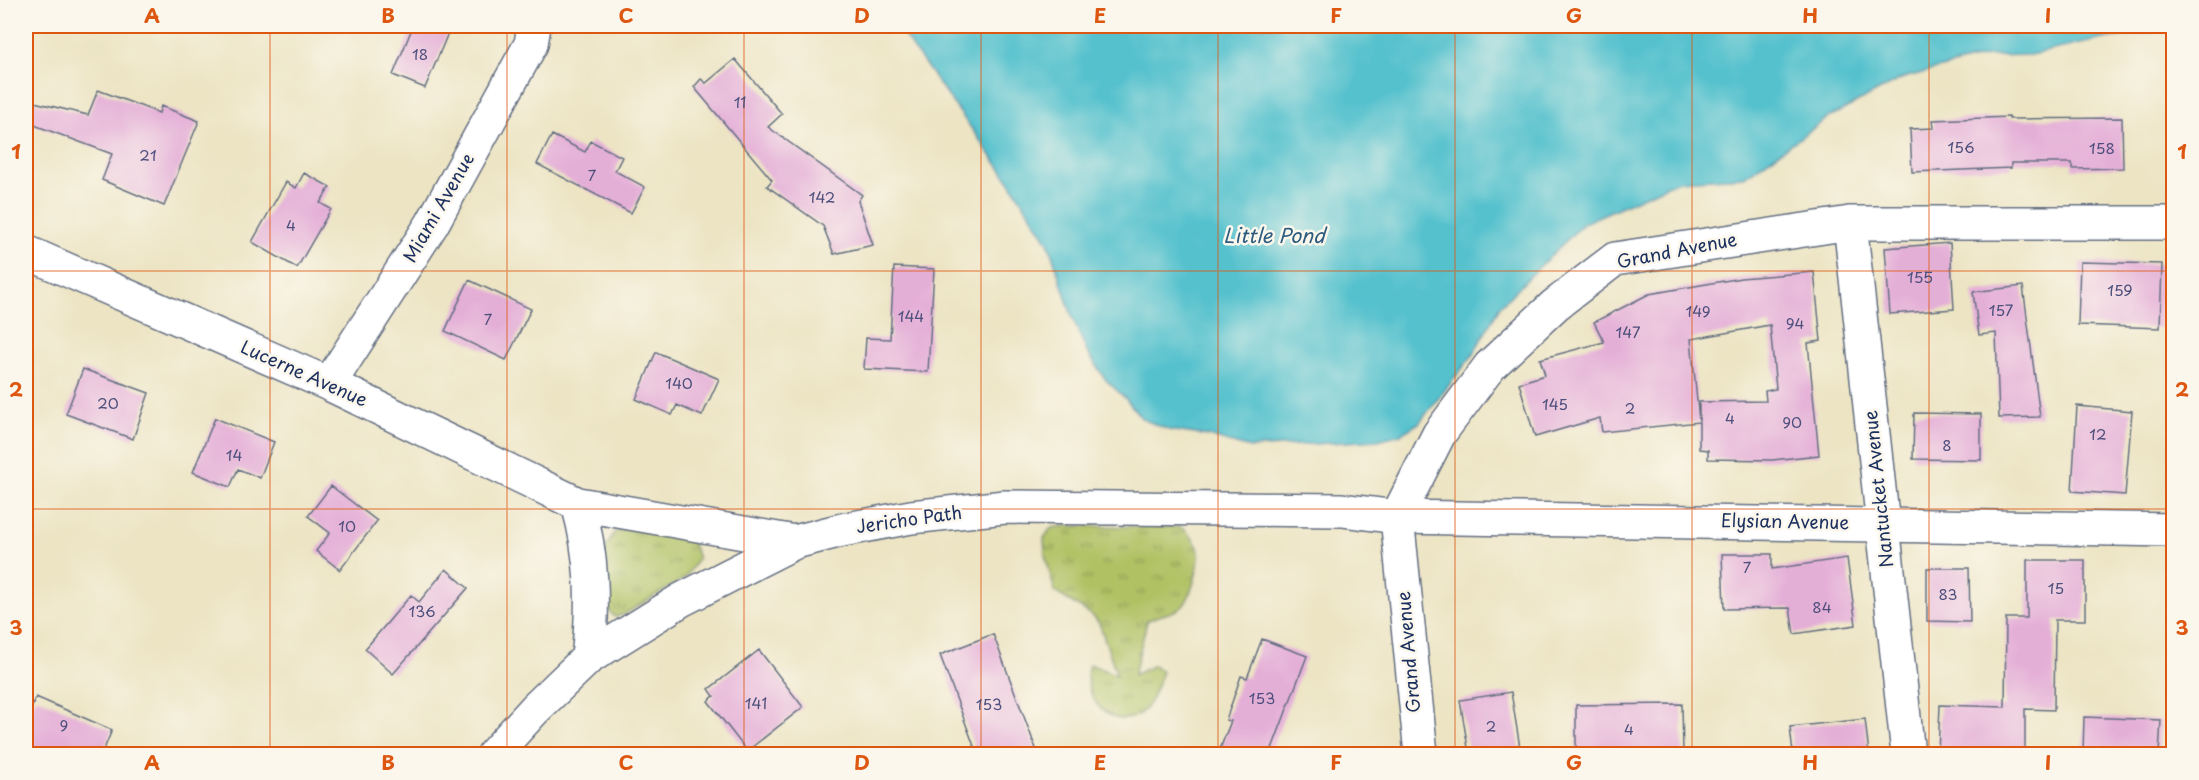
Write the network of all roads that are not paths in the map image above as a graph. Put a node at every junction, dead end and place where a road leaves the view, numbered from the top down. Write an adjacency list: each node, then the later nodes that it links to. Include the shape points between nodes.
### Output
1 (534, 26): 5 (street, Miami Avenue, via 531,44 432,224)
2 (1850, 223): 3 (street, Grand Avenue); 7 (street, Grand Avenue, via 1615,259 1555,305 1490,366 1439,434); 8 (street, Nantucket Avenue)
3 (2174, 223)
4 (26, 252): 5 (street, Lucerne Avenue)
5 (329, 384): 6 (street, Lucerne Avenue)
6 (578, 504): 10 (street, Lucerne Avenue); 11 (street, via 591,554 593,616)
7 (1397, 517): 8 (street, Elysian Avenue); 10 (street, Jericho Path, via 1331,510 1005,507 911,517); 13 (street, Grand Avenue)
8 (1883, 524): 9 (street, Elysian Avenue); 14 (street, Nantucket Avenue)
9 (2174, 530)
10 (795, 542): 11 (street, Jericho Path, via 681,600)
11 (588, 658): 12 (street, Jericho Path)
12 (494, 754)
13 (1420, 754)
14 (1908, 754)

